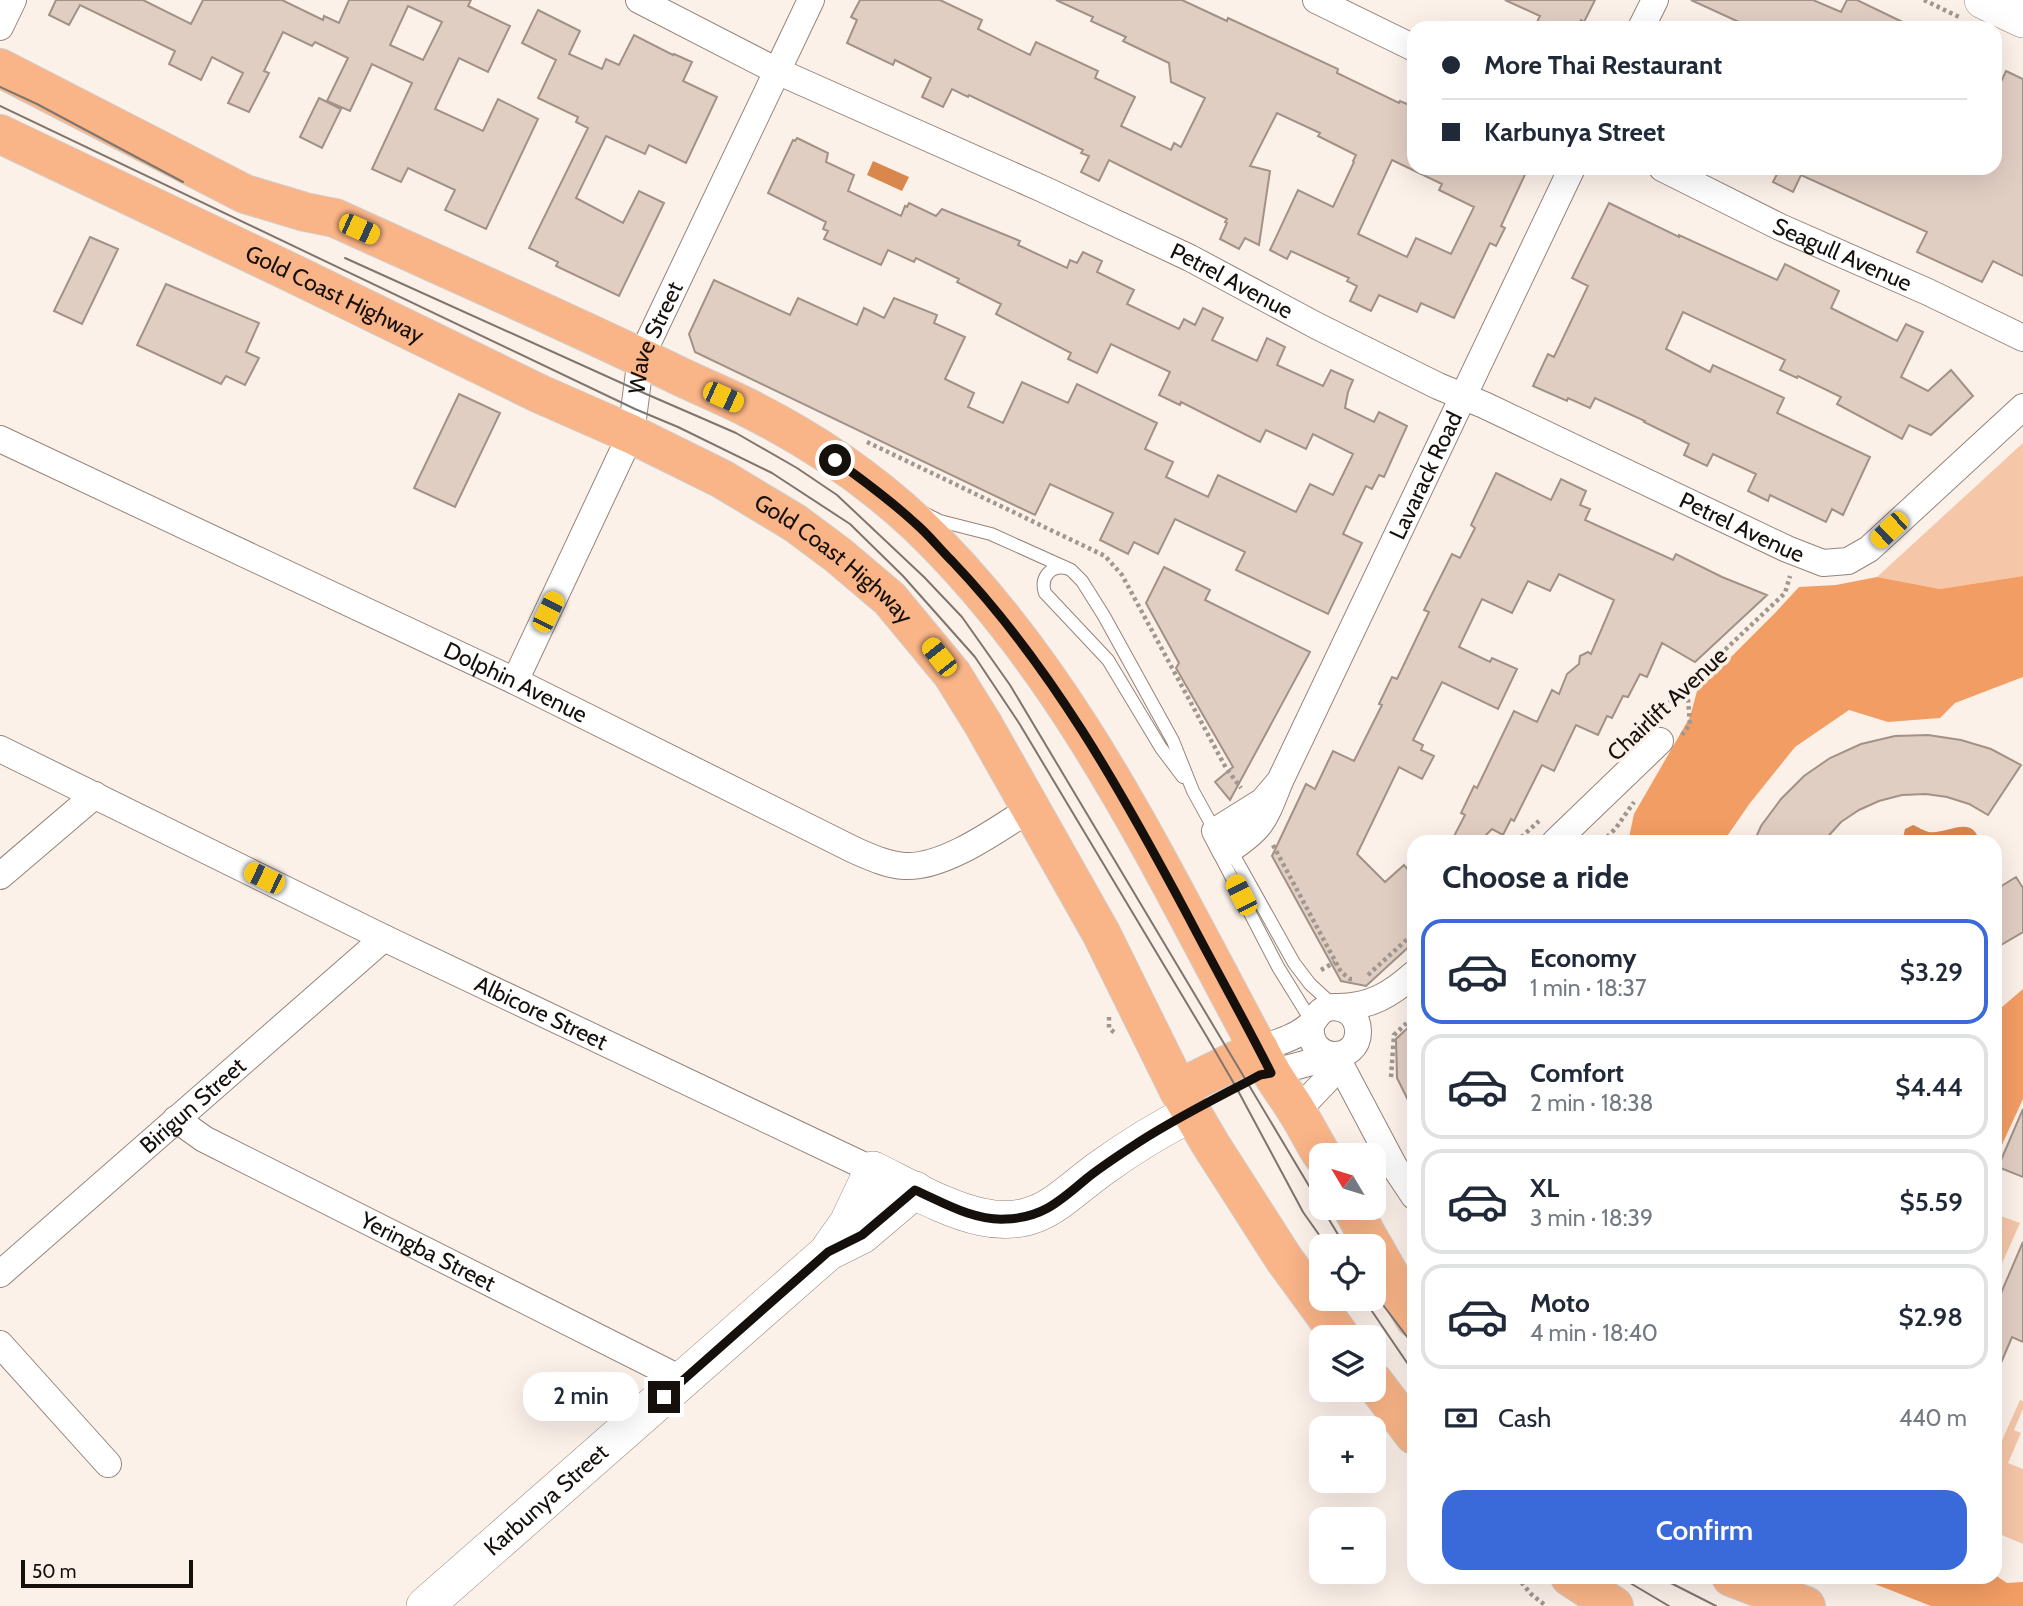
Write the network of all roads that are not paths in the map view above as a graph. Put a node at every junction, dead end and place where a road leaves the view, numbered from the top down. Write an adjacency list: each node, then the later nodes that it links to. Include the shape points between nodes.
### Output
1 (13, 0): 9 (street)
2 (639, 0): 12 (street, Petrel Avenue)
3 (811, 0): 12 (street, Wave Street)
4 (1316, 0): 10 (street)
5 (1654, 0): 8 (street)
6 (1976, 11): 7 (street)
7 (2023, 19)
8 (1644, 21)
9 (0, 27)
10 (1407, 45)
11 (0, 68): 17 (highway, via 245,194 335,218)
12 (777, 71): 17 (street, Wave Street); 18 (street, Petrel Avenue, via 1178,253 1317,327)
13 (0, 134): 20 (highway, Gold Coast Highway)
14 (1569, 175): 18 (street, Lavarack Road)
15 (1676, 175): 16 (street, Seagull Avenue, via 1780,228)
16 (2023, 338)
17 (641, 357): 20 (street, Wave Street); 22 (highway, via 792,432)
18 (1463, 396): 19 (street, Petrel Avenue, via 1812,558 1848,561 1869,549); 31 (street, Lavarack Road, via 1266,816 1251,835)
19 (2023, 407)
20 (631, 434): 24 (street, Wave Street); 29 (highway, Gold Coast Highway, via 722,479 785,517 890,599 952,674)
21 (0, 439): 24 (street, Dolphin Avenue)
22 (878, 492): 23 (lane, via 940,521 991,534); 39 (highway, via 916,523 972,583 1047,677 1153,851)
23 (1067, 569): 27 (lane, via 1098,604); 27 (lane, via 1056,568 1046,576 1047,597 1108,660 1161,748)
24 (515, 681): 29 (street, Dolphin Avenue, via 882,861 926,865)
25 (1654, 732): 30 (street, Chairlift Avenue)
26 (0, 749): 28 (street, Albicore Street)
27 (1194, 791): 31 (lane)
28 (95, 795): 32 (street); 33 (street, Albicore Street)
29 (1031, 808): 40 (highway, Gold Coast Highway, via 1101,933)
30 (1561, 835)
31 (1220, 842): 36 (lane, via 1233,854 1302,974); 37 (lane, via 1223,859 1257,927)
32 (0, 876)
33 (384, 938): 42 (street, Birigun Street); 44 (street, Albicore Street)
34 (1407, 981): 36 (street, via 1368,1004)
35 (1407, 981): 38 (street)
36 (1336, 1007): 37 (street, via 1320,1012); 38 (street, via 1350,1013 1357,1024 1358,1037)
37 (1311, 1024): 38 (street, via 1317,1048 1324,1054); 39 (street, via 1285,1040)
38 (1344, 1055): 39 (street); 41 (street); 45 (street)
39 (1265, 1061): 40 (highway); 41 (highway)
40 (1185, 1101): 46 (street, Albicore Street, via 1160,1101 1124,1133 1085,1180 1042,1212 1003,1220 979,1217); 51 (highway, Gold Coast Highway, via 1284,1259)
41 (1298, 1113): 43 (highway)
42 (176, 1119): 49 (street, Birigun Street); 53 (street, Yeringba Street, via 204,1139)
43 (1315, 1143)
44 (873, 1170): 46 (street, Albicore Street); 47 (street, Karbunya Street, via 848,1223)
45 (1407, 1186)
46 (915, 1190): 47 (street, Karbunya Street, via 862,1235)
47 (823, 1255): 53 (street, Karbunya Street)
48 (1386, 1270): 50 (highway)
49 (0, 1274)
50 (1407, 1306)
51 (1332, 1325)
52 (0, 1344): 56 (street)
53 (683, 1380): 59 (street, Karbunya Street)
54 (1386, 1398): 55 (highway)
55 (1407, 1426)
56 (108, 1464)
57 (1581, 1584): 60 (highway)
58 (1749, 1584): 61 (highway)
59 (425, 1606)
60 (1614, 1606)
61 (1805, 1606)

